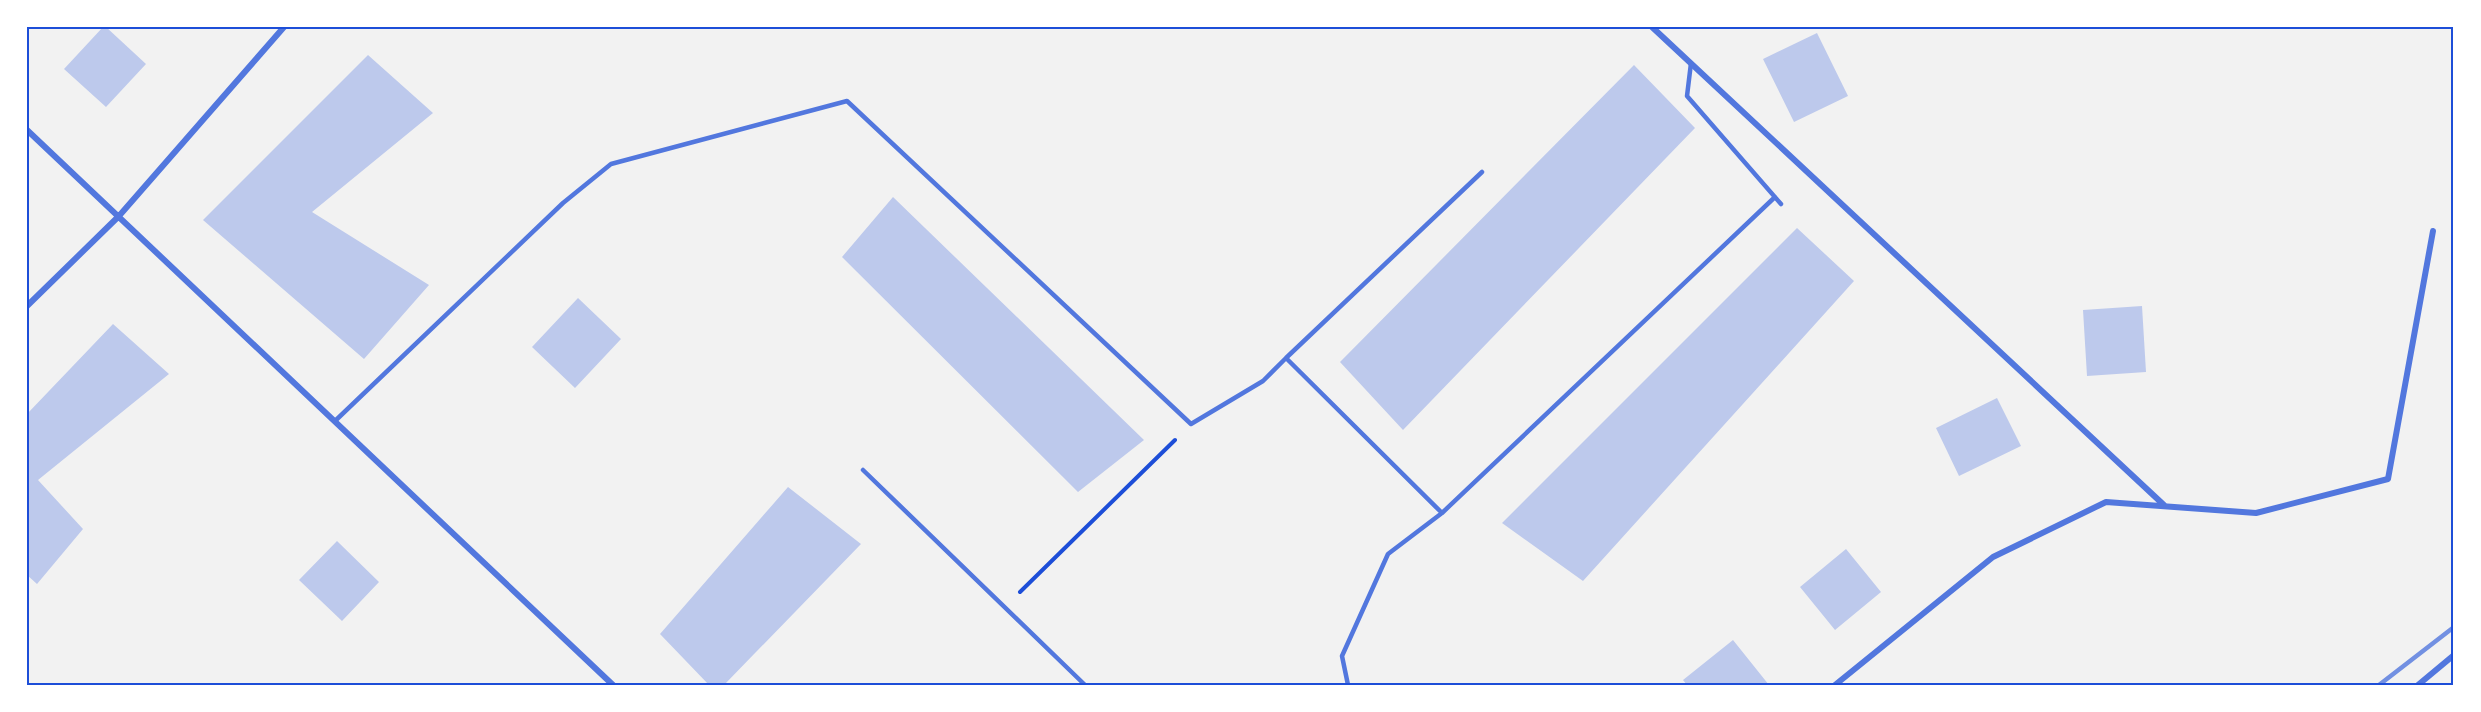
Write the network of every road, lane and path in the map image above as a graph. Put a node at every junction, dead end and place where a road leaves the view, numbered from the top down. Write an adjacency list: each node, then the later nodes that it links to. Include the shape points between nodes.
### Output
1 (284, 27): 8 (street)
2 (1653, 27): 3 (street)
3 (1691, 63): 6 (lane, via 1687,96); 15 (street)
4 (27, 130): 8 (street)
5 (1482, 172): 11 (lane)
6 (1775, 197): 7 (lane); 16 (lane)
7 (1781, 204)
8 (119, 216): 10 (street); 12 (street)
9 (2433, 231): 15 (street, via 2388,479 2256,513)
10 (27, 306)
11 (1286, 358): 13 (lane, via 1263,381); 16 (lane)
12 (334, 421): 13 (lane, via 563,203 611,164 847,100); 19 (street)
13 (1191, 424): 17 (path)
14 (863, 470): 17 (lane)
15 (2165, 506): 22 (street, via 2106,502 1993,557)
16 (1442, 513): 21 (lane, via 1389,554 1342,656)
17 (1005, 607): 20 (lane)
18 (2454, 655): 23 (street)
19 (613, 685)
20 (1086, 685)
21 (1348, 685)
22 (1835, 685)
23 (2418, 685)

